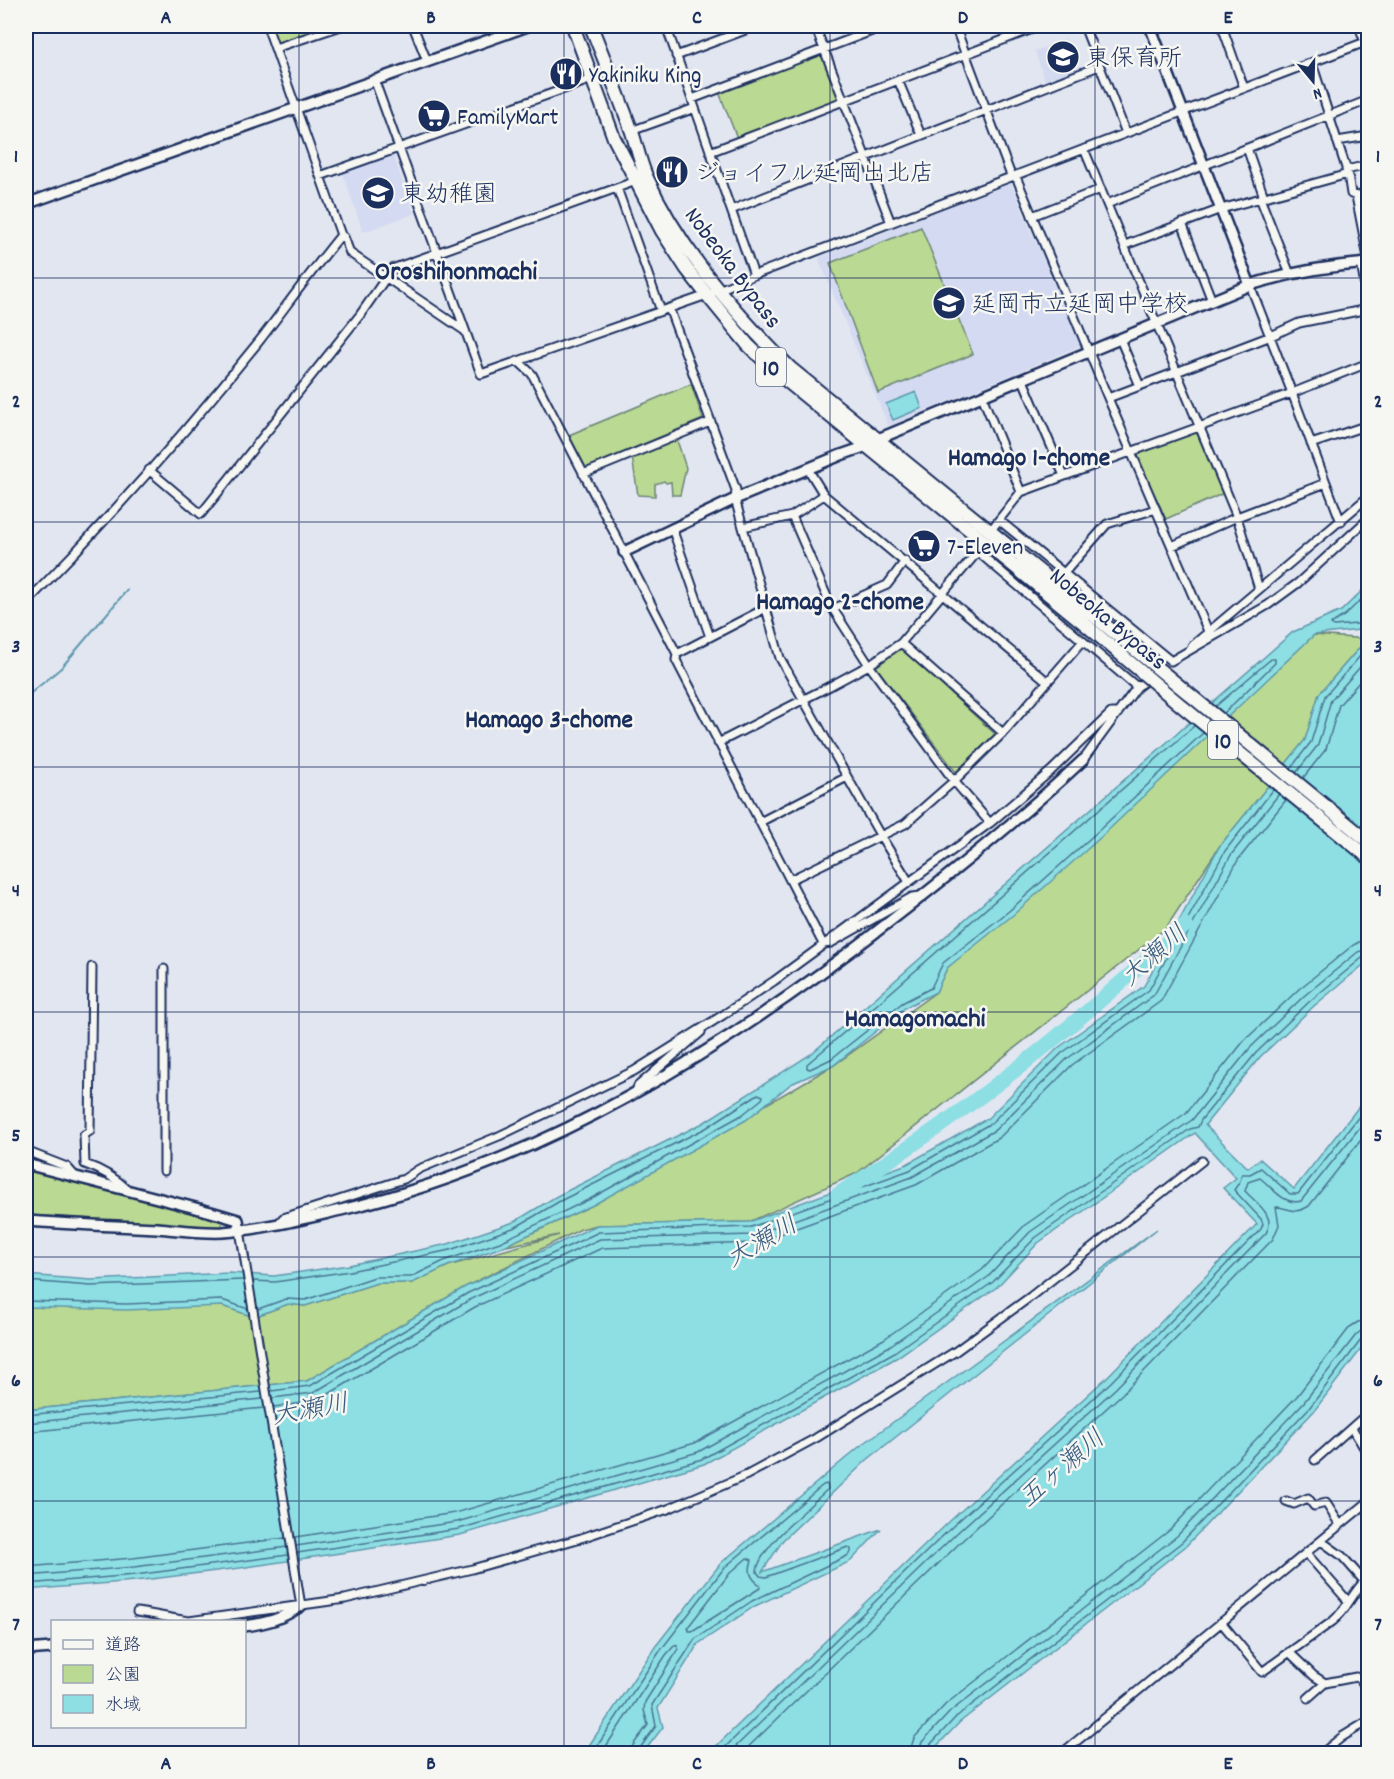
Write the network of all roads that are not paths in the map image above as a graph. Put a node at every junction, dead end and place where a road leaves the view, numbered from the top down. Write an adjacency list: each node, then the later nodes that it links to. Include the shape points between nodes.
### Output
1 (267, 26): 19 (street)
2 (341, 26): 19 (street)
3 (414, 26): 23 (street)
4 (528, 26): 23 (street)
5 (573, 26): 27 (highway, Nobeoka Bypass / 10)
6 (591, 26): 38 (highway, Nobeoka Bypass / 10)
7 (666, 26): 22 (street)
8 (756, 26): 17 (street)
9 (815, 26): 20 (street)
10 (885, 26): 20 (street)
11 (955, 26): 21 (street)
12 (1040, 26): 21 (street)
13 (1084, 26): 25 (street)
14 (1149, 26): 36 (street)
15 (1222, 26): 29 (street)
16 (1359, 26): 18 (street)
17 (741, 28): 22 (street)
18 (1367, 41): 24 (street)
19 (275, 48): 33 (street)
20 (824, 49): 30 (street); 31 (street)
21 (965, 54): 28 (street); 35 (street)
22 (676, 56): 30 (street)
23 (427, 61): 26 (street)
24 (1312, 63): 29 (street); 37 (street)
25 (1099, 66): 35 (street); 39 (street)
26 (374, 79): 33 (street); 43 (street)
27 (592, 80): 43 (street); 53 (highway, Nobeoka Bypass / 10)
28 (898, 80): 31 (street); 40 (street)
29 (1244, 88): 36 (street)
30 (692, 99): 34 (street)
31 (844, 100): 46 (street); 47 (street)
32 (1368, 100): 37 (street)
33 (295, 107): 51 (street); 59 (street)
34 (695, 108): 38 (street); 46 (street)
35 (987, 110): 40 (street); 52 (street)
36 (1182, 112): 39 (street); 48 (street)
37 (1329, 115): 42 (street); 44 (street)
38 (631, 132): 74 (highway, Nobeoka Bypass / 10, via 645,175)
39 (1126, 133): 45 (street)
40 (921, 135): 47 (street)
41 (1368, 136): 42 (street)
42 (1337, 141): 50 (street)
43 (399, 148): 51 (street); 68 (street)
44 (1247, 148): 48 (street); 58 (street)
45 (1084, 149): 52 (street); 55 (street)
46 (710, 152): 62 (street)
47 (865, 157): 62 (street); 64 (street)
48 (1203, 165): 60 (street); 61 (street)
49 (1368, 165): 50 (street)
50 (1347, 172): 57 (street, via 1351,194); 58 (street)
51 (320, 176): 66 (street)
52 (1013, 176): 63 (street); 64 (street)
53 (636, 181): 54 (street); 74 (highway, Nobeoka Bypass / 10, via 686,268)
54 (617, 188): 68 (street); 79 (street)
55 (1101, 189): 60 (street); 63 (street)
56 (1368, 193): 57 (street)
57 (1356, 196): 69 (street)
58 (1262, 198): 61 (street); 70 (street)
59 (26, 204)
60 (1107, 204): 67 (street)
61 (1221, 209): 65 (street); 73 (street)
62 (731, 210): 71 (street)
63 (1032, 216): 84 (street)
64 (891, 223): 71 (street)
65 (1182, 223): 67 (street); 75 (street)
66 (341, 235): 72 (street, via 350,253); 101 (street, via 187,428)
67 (1125, 245): 80 (street)
68 (437, 252): 72 (street, via 392,269); 81 (street)
69 (1366, 261): 70 (street); 76 (street)
70 (1290, 274): 73 (street)
71 (754, 276): 74 (street)
72 (386, 277): 81 (street); 101 (street, via 201,514)
73 (1250, 285): 75 (street); 82 (street)
74 (713, 293): 77 (street); 96 (highway, Nobeoka Bypass / 10, via 790,368); 98 (highway, Nobeoka Bypass / 10, via 748,345)
75 (1212, 301): 80 (street)
76 (1368, 303)
77 (669, 308): 79 (street); 93 (street)
78 (1368, 309): 82 (street, via 1299,323)
79 (661, 311): 85 (street)
80 (1158, 323): 83 (street); 87 (street)
81 (465, 331): 85 (street, via 481,374)
82 (1271, 336): 87 (street); 90 (street)
83 (1120, 339): 84 (street); 89 (street)
84 (1089, 352): 88 (street); 92 (street)
85 (518, 361): 102 (street, via 532,374)
86 (1368, 363): 90 (street)
87 (1178, 371): 89 (street); 95 (street)
88 (1023, 380): 91 (street); 103 (street)
89 (1140, 386): 92 (street)
90 (1292, 393): 95 (street); 97 (street)
91 (982, 396): 96 (street); 105 (street)
92 (1108, 398): 99 (street)
93 (710, 422): 102 (street); 108 (street)
94 (1368, 425): 97 (street)
95 (1200, 428): 99 (street); 111 (street)
96 (879, 439): 98 (street); 117 (highway, Nobeoka Bypass / 10)
97 (1311, 444): 104 (street)
98 (867, 446): 100 (street); 119 (highway, Nobeoka Bypass / 10)
99 (1132, 452): 103 (street); 109 (street)
100 (807, 469): 106 (street); 108 (street)
101 (148, 470): 125 (street)
102 (583, 474): 120 (street)
103 (1064, 476): 105 (street)
104 (1326, 483): 111 (street); 114 (street)
105 (1021, 492): 113 (street)
106 (824, 495): 110 (street); 121 (street)
107 (1368, 497): 114 (street)
108 (735, 499): 115 (street); 116 (street)
109 (1156, 509): 118 (street); 122 (street, via 1107,524)
110 (792, 516): 115 (street); 127 (street)
111 (1237, 517): 118 (street); 123 (street)
112 (1368, 519): 134 (street, via 1268,605)
113 (999, 520): 117 (street); 122 (street)
114 (1341, 522): 123 (street)
115 (743, 527): 126 (street)
116 (672, 528): 120 (street); 130 (street)
117 (991, 530): 128 (highway, Nobeoka Bypass / 10)
118 (1172, 546): 129 (street)
119 (982, 547): 124 (street); 128 (highway, Nobeoka Bypass / 10); 131 (street)
120 (624, 552): 133 (street)
121 (904, 561): 124 (street); 127 (street, via 887,585)
122 (1064, 573): 134 (street)
123 (1260, 589): 129 (street)
124 (941, 593): 132 (street); 136 (street)
125 (26, 603)
126 (766, 608): 130 (street); 138 (street, via 780,658)
127 (833, 609): 135 (street)
128 (1084, 616): 148 (highway, Nobeoka Bypass / 10, bridge); 149 (highway, Nobeoka Bypass / 10, bridge, via 1183,707)
129 (1208, 631): 134 (street)
130 (710, 637): 133 (street)
131 (1083, 641): 136 (street); 137 (street)
132 (901, 643): 135 (street); 140 (street)
133 (677, 654): 141 (street, via 676,660)
134 (1171, 661): 137 (street)
135 (869, 665): 138 (street); 144 (street)
136 (1048, 682): 140 (street)
137 (1137, 687): 139 (street)
138 (802, 700): 141 (street); 143 (street)
139 (1118, 713): 142 (street); 146 (street, via 1111,713 1044,778)
140 (1003, 733): 144 (street)
141 (718, 743): 145 (street)
142 (1083, 760): 152 (street, via 979,852)
143 (847, 777): 145 (street); 147 (street)
144 (954, 781): 146 (street); 147 (street, via 905,824)
145 (760, 822): 150 (street)
146 (990, 823): 151 (street)
147 (880, 835): 150 (street); 151 (street)
148 (1368, 841)
149 (1368, 857)
150 (790, 880): 153 (street)
151 (909, 882): 153 (street)
152 (922, 896): 153 (street, via 912,897); 157 (street, via 749,1025)
153 (823, 944): 156 (street)
154 (92, 967): 163 (street, via 90,1131 84,1135 85,1164 117,1178)
155 (164, 969): 161 (street)
156 (704, 1027): 157 (street); 165 (street, via 634,1071 499,1136 404,1179 283,1218)
157 (635, 1093): 165 (street, via 454,1177 401,1195)
158 (26, 1151): 162 (street, via 67,1167)
159 (1202, 1161): 178 (street, via 956,1351 747,1475 668,1509 560,1545 367,1594)
160 (26, 1164): 162 (street)
161 (164, 1171)
162 (75, 1176): 163 (street)
163 (128, 1190): 166 (street, via 238,1220)
164 (26, 1221): 166 (street)
165 (276, 1225): 166 (street)
166 (241, 1234): 178 (street)
167 (1368, 1413): 168 (street)
168 (1352, 1428): 169 (street); 170 (street)
169 (1368, 1454)
170 (1316, 1460)
171 (1286, 1501): 173 (street, via 1294,1504 1308,1498 1316,1507 1326,1503)
172 (1368, 1502): 173 (street)
173 (1340, 1525): 174 (street)
174 (1321, 1541): 175 (street); 176 (street)
175 (1306, 1553): 177 (street); 182 (street)
176 (1366, 1580): 177 (street)
177 (1348, 1601): 186 (street, via 1333,1622)
178 (300, 1602): 181 (street); 183 (street, via 283,1618)
179 (137, 1612): 180 (street)
180 (185, 1620)
181 (195, 1620)
182 (1221, 1622): 186 (street, via 1262,1672); 193 (street)
183 (246, 1626)
184 (51, 1648): 185 (street)
185 (26, 1650)
186 (1289, 1653): 189 (street)
187 (1368, 1673): 188 (street)
188 (1360, 1678): 189 (street); 190 (street)
189 (1325, 1683): 191 (street)
190 (1368, 1692)
191 (1308, 1698)
192 (1368, 1721): 194 (street)
193 (1061, 1754)
194 (1322, 1754)

